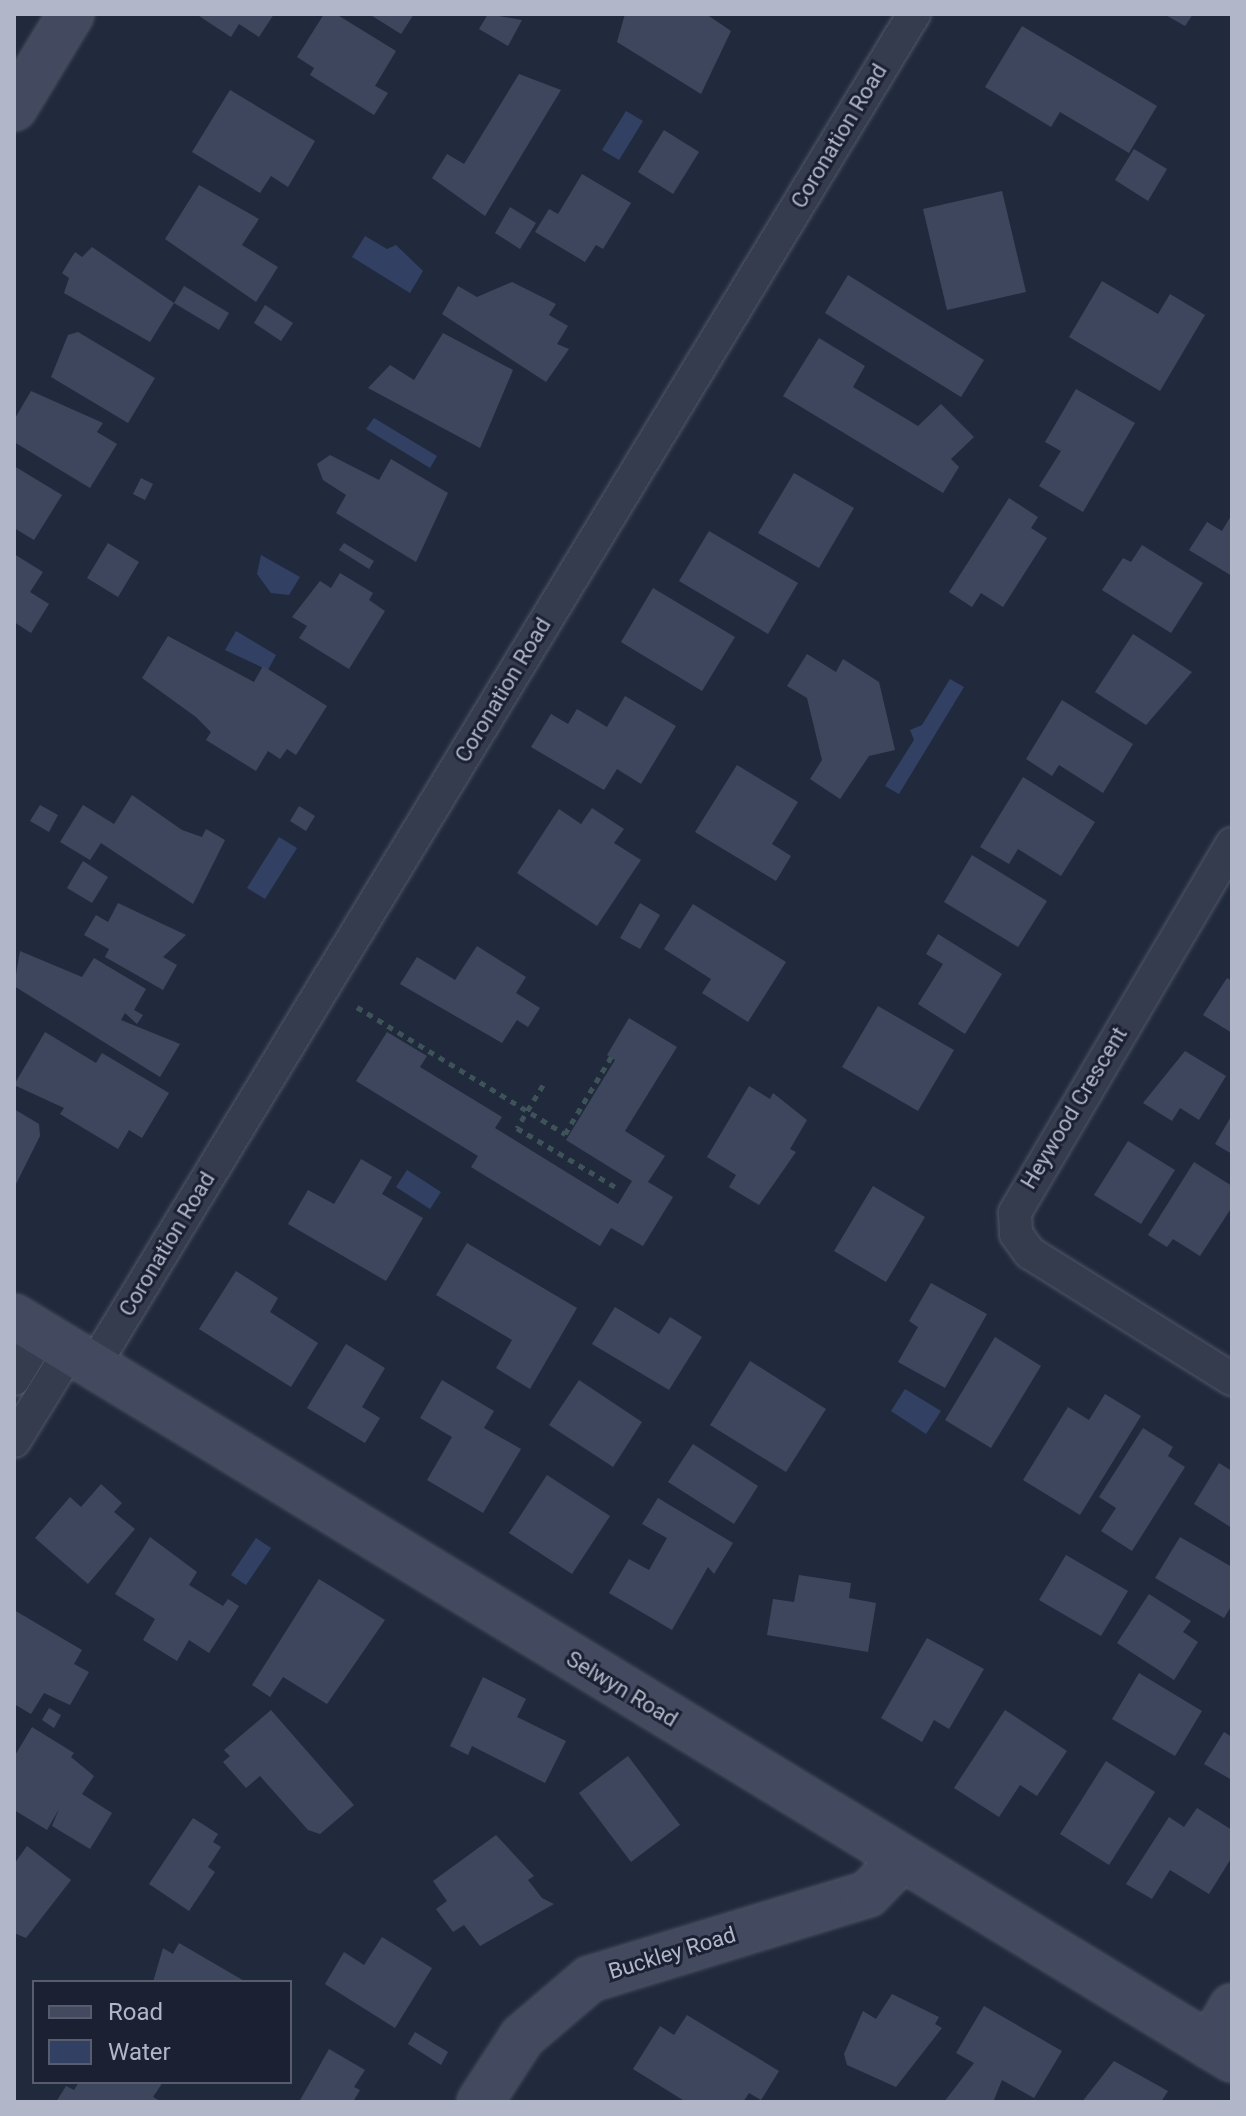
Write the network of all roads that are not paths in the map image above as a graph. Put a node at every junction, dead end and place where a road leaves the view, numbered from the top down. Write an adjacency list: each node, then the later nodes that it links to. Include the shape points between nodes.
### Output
1 (71, 14): 3 (street)
2 (914, 14): 5 (street, Coronation Road)
3 (14, 108)
4 (1232, 844): 7 (street, Heywood Crescent, via 1015,1213 1016,1234 1030,1253)
5 (54, 1342): 6 (street); 8 (street); 9 (street, Selwyn Road)
6 (14, 1379)
7 (1232, 1379)
8 (14, 1441)
9 (902, 1859): 11 (street, Selwyn Road); 12 (street, Buckley Road, via 868,1894 590,1979 522,2037)
10 (1232, 2007): 11 (street)
11 (1221, 2052)
12 (480, 2102)

